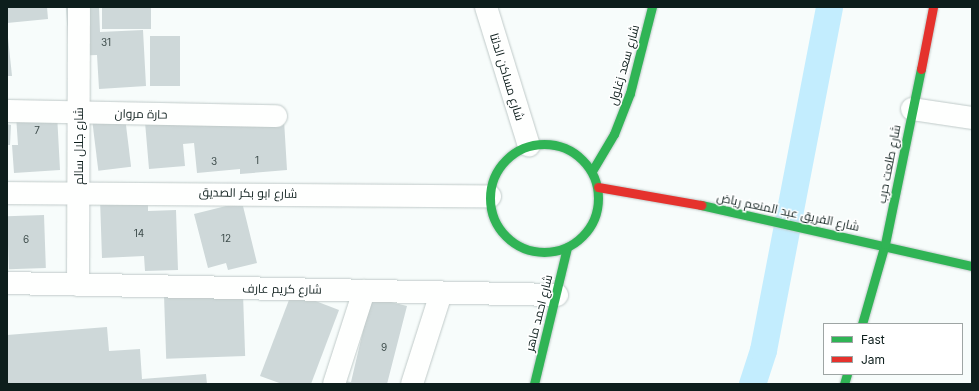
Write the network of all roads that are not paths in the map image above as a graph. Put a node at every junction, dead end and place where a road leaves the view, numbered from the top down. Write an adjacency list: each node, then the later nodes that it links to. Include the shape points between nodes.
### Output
1 (79, 7): 7 (street, شارع جلال سالم)
2 (486, 7): 10 (street, شارع مساكن الدلتا)
3 (652, 7): 11 (main road, شارع سعد زغلول, via 622,114)
4 (933, 7): 5 (main road, شارع طلعت حرب)
5 (912, 109): 9 (street); 16 (main road, شارع طلعت حرب)
6 (7, 111): 7 (street, حارة مروان)
7 (79, 112): 8 (street, حارة مروان); 13 (street, شارع جلال سالم)
8 (276, 116)
9 (972, 118)
10 (529, 146): 11 (main road, via 547,144 565,148 581,157); 15 (main road, via 501,165)
11 (592, 171): 12 (main road)
12 (598, 186): 16 (main road, شارع الفريق عبد المنعم رياض, via 698,204); 17 (main road, via 599,205 594,223 582,238)
13 (79, 192): 14 (street, شارع ابو بكر الصديق); 15 (street, شارع ابو بكر الصديق); 20 (street, شارع جلال سالم)
14 (7, 193)
15 (490, 196): 17 (main road, via 492,214 497,226 514,244 530,251 549,253)
16 (885, 244): 18 (main road, شارع الفريق عبد المنعم رياض); 24 (main road, شارع طلعت حرب)
17 (567, 248): 23 (main road, شارع احمد ماهر)
18 (972, 266)
19 (7, 283): 20 (street, شارع كريم عارف)
20 (78, 285): 21 (street, شارع كريم عارف)
21 (364, 291): 22 (street, شارع كريم عارف); 25 (street)
22 (440, 293): 23 (street, شارع كريم عارف); 26 (street)
23 (557, 295): 27 (main road, شارع احمد ماهر)
24 (862, 323)
25 (334, 384)
26 (412, 384)
27 (534, 384)

